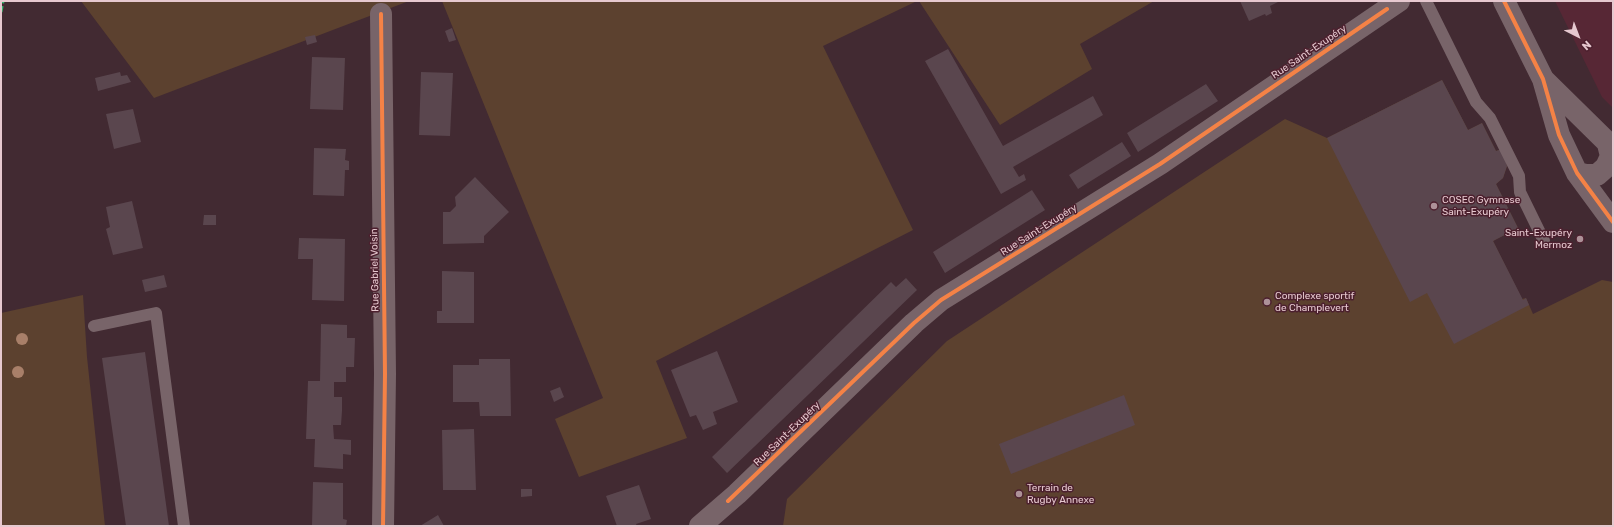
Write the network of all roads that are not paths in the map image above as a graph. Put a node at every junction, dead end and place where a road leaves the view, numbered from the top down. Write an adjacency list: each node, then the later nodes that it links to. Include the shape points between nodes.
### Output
1 (1399, 1): 11 (street, Rue Saint-Exupéry, via 1160,164 941,300)
2 (1426, 1): 9 (lane, via 1476,102 1490,118 1519,176 1520,192)
3 (1504, 1): 5 (street)
4 (381, 14): 13 (street, Rue Gabriel Voisin)
5 (1543, 79): 6 (street); 7 (street, via 1559,135)
6 (1610, 146): 7 (street, via 1611,156 1606,167 1597,175)
7 (1577, 173): 8 (street)
8 (1613, 222)
9 (1544, 241)
10 (94, 326): 12 (lane, via 156,314)
11 (704, 525)
12 (184, 526)
13 (383, 526)

